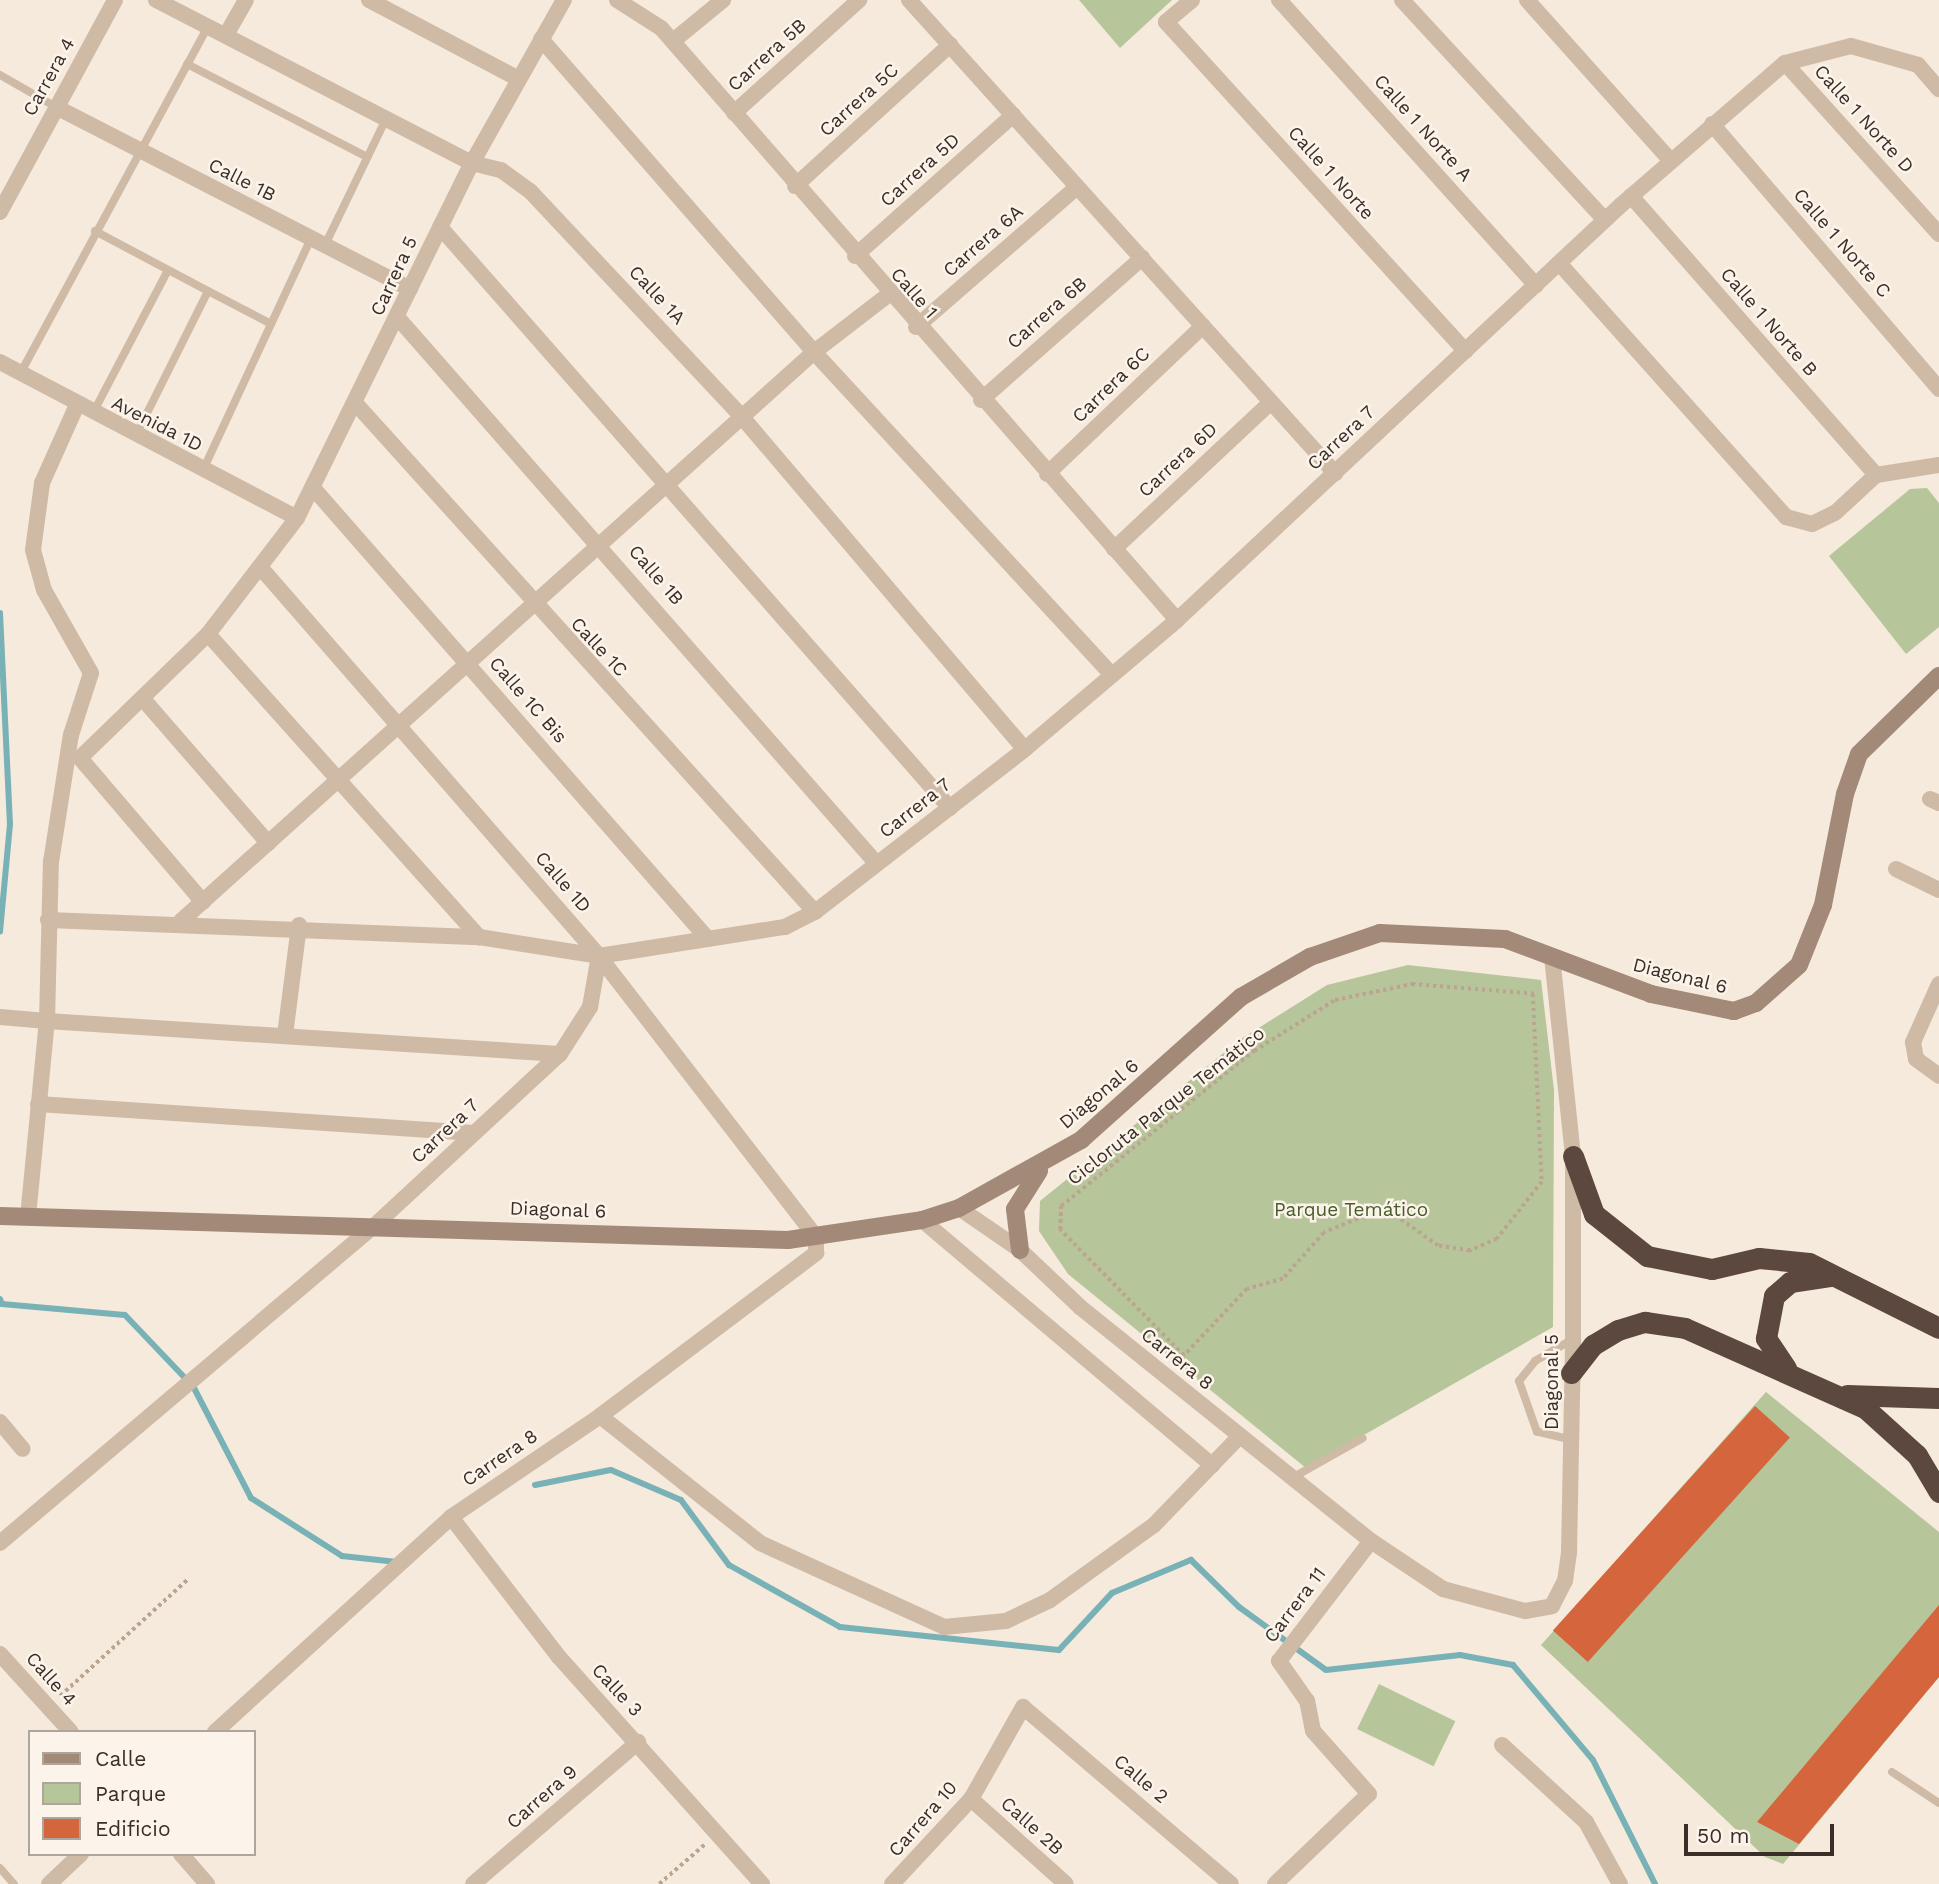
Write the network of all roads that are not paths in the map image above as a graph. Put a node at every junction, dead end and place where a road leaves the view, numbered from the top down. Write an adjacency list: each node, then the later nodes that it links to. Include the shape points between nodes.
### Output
1 (116, 0): 24 (street, Carrera 4)
2 (156, 0): 14 (street, Calle 1A)
3 (246, 0): 15 (street)
4 (369, 0): 22 (street)
5 (564, 0): 16 (street, Carrera 5)
6 (617, 0): 17 (street, Calle 1)
7 (723, 0): 17 (street)
8 (859, 0): 25 (street, Carrera 5B)
9 (909, 0): 18 (street)
10 (1192, 0): 54 (street, Calle 1 Norte, via 1167,22)
11 (1279, 0): 46 (street, Calle 1 Norte A)
12 (1402, 0): 37 (street)
13 (1527, 0): 31 (street)
14 (208, 26): 15 (street, Calle 1A); 20 (lane)
15 (226, 35): 27 (street, Calle 1A)
16 (541, 39): 22 (street, Carrera 5); 55 (street)
17 (673, 41): 25 (street, Calle 1)
18 (950, 46): 26 (street); 33 (street, Carrera 5C)
19 (1785, 63): 23 (street, Carrera 7, via 1851,46 1918,65); 28 (street, Carrera 7); 40 (street, Calle 1 Norte D)
20 (187, 64): 29 (lane); 30 (lane)
21 (0, 75): 24 (lane)
22 (517, 78): 32 (street, Carrera 5)
23 (1939, 89)
24 (56, 107): 29 (street, Calle 1B); 36 (street, Carrera 4)
25 (734, 113): 33 (street, Calle 1)
26 (1013, 115): 34 (street); 42 (street, Carrera 5D)
27 (386, 118): 30 (lane); 32 (street, Calle 1A)
28 (1712, 124): 31 (street, Carrera 7); 58 (street, Calle 1 Norte C)
29 (137, 149): 39 (lane); 41 (street, Calle 1B)
30 (367, 157): 41 (lane)
31 (1671, 161): 35 (street, Carrera 7)
32 (472, 163): 38 (street, Carrera 5); 64 (street, Calle 1A, via 501,170 530,191)
33 (795, 186): 42 (street, Calle 1)
34 (1077, 187): 43 (street); 53 (street, Carrera 6A)
35 (1631, 196): 37 (street, Carrera 7); 70 (street, Calle 1 Norte B)
36 (1, 209)
37 (1605, 220): 44 (street, Carrera 7)
38 (440, 227): 47 (street, Carrera 5); 71 (street)
39 (94, 231): 45 (lane); 57 (lane)
40 (1939, 234)
41 (318, 242): 47 (street, Calle 1B); 51 (lane)
42 (855, 256): 49 (street, Calle 1)
43 (1142, 258): 52 (street); 59 (street, Carrera 6B)
44 (1559, 263): 46 (street, Carrera 7); 70 (street, via 1786,517 1812,524 1835,513)
45 (168, 270): 48 (lane); 63 (lane)
46 (1536, 285): 54 (street, Carrera 7)
47 (410, 289): 50 (street, Carrera 5)
48 (208, 291): 51 (lane); 65 (lane)
49 (888, 295): 53 (street, Calle 1); 55 (street)
50 (398, 318): 61 (street, Carrera 5); 74 (street, Calle 1B)
51 (271, 324): 67 (lane)
52 (1203, 326): 60 (street); 69 (street, Carrera 6C)
53 (916, 327): 59 (street, Calle 1)
54 (1465, 351): 68 (street, Carrera 7)
55 (814, 352): 64 (street); 81 (street)
56 (0, 362): 57 (street, Avenida 1D)
57 (20, 374): 62 (street, Avenida 1D)
58 (1939, 388)
59 (981, 400): 69 (street, Calle 1)
60 (1271, 402): 68 (street); 75 (street, Carrera 6D)
61 (357, 405): 72 (street, Carrera 5); 77 (street, Calle 1C)
62 (76, 407): 63 (street, Avenida 1D); 94 (street, via 42,483 33,550 44,590 91,673 71,735)
63 (92, 415): 65 (street, Avenida 1D)
64 (742, 417): 71 (street); 85 (street, Calle 1A)
65 (136, 437): 67 (street, Avenida 1D)
66 (1939, 464): 70 (street)
67 (203, 470): 73 (street, Avenida 1D)
68 (1335, 472): 78 (street, Carrera 7)
69 (1047, 474): 75 (street, Calle 1)
70 (1876, 475)
71 (671, 486): 74 (street); 87 (street)
72 (314, 489): 73 (street, Carrera 5); 80 (street, Calle 1C Bis)
73 (297, 518): 76 (street, Carrera 5)
74 (604, 547): 77 (street); 89 (street, Calle 1B)
75 (1114, 549): 78 (street, Calle 1)
76 (261, 568): 79 (street, Carrera 5); 84 (street, Calle 1D)
77 (534, 608): 80 (street); 93 (street, Calle 1C)
78 (1177, 620): 81 (street, Carrera 7)
79 (208, 634): 83 (street, Carrera 5); 86 (street)
80 (470, 665): 84 (street); 98 (street, Calle 1C Bis)
81 (1112, 675): 85 (street, Carrera 7)
82 (1939, 676): 100 (street, Diagonal 6, via 1859,754 1823,905 1799,965 1775,989 1734,1011 1651,994)
83 (144, 699): 88 (street); 92 (street, Carrera 5, via 80,758)
84 (400, 726): 86 (street); 99 (street, Calle 1D)
85 (1025, 750): 87 (street, Carrera 7)
86 (338, 782): 88 (street); 97 (street)
87 (950, 807): 89 (street, Carrera 7)
88 (268, 843): 92 (street)
89 (877, 864): 93 (street, Carrera 7)
90 (1896, 869): 91 (street)
91 (1939, 890)
92 (202, 902): 95 (street)
93 (815, 912): 98 (street, Carrera 7, via 785,927)
94 (48, 920): 95 (street); 103 (street)
95 (181, 921): 96 (street)
96 (299, 925): 97 (street); 104 (street)
97 (479, 937): 99 (street)
98 (708, 939): 99 (street, Carrera 7)
99 (599, 956): 105 (street, Carrera 7, via 590,1007); 116 (street, Calle 1D)
100 (1552, 957): 109 (street, Diagonal 5); 110 (street, Diagonal 6, via 1505,939 1433,932 1380,933 1310,957 1241,997 1081,1140)
101 (1939, 984): 106 (street, via 1913,1042 1916,1059)
102 (5, 1016): 103 (street)
103 (47, 1021): 104 (street); 107 (street)
104 (285, 1035): 105 (street)
105 (560, 1054): 108 (street, Carrera 7)
106 (1939, 1076)
107 (38, 1104): 108 (street); 113 (street)
108 (474, 1133): 115 (street, Carrera 7)
109 (1573, 1156): 118 (highway, via 1594,1214 1647,1256 1712,1269 1786,1257); 121 (street, Diagonal 5)
110 (1051, 1158): 111 (street, Diagonal 6); 117 (street, via 1019,1197 1014,1230)
111 (959, 1208): 114 (street, Diagonal 6); 117 (street, Carrera 8)
112 (3, 1216): 113 (street, Diagonal 6)
113 (28, 1217): 115 (street, Diagonal 6)
114 (922, 1220): 116 (street, Diagonal 6); 133 (street)
115 (374, 1226): 116 (street, Diagonal 6); 138 (street, Carrera 7)
116 (816, 1237): 127 (street, Carrera 8, via 817,1253 797,1272)
117 (1020, 1250): 129 (street, Carrera 8)
118 (1831, 1276): 119 (highway); 123 (highway, via 1790,1282 1774,1296 1766,1338)
119 (1877, 1301): 120 (highway); 122 (highway)
120 (1939, 1328)
121 (1573, 1339): 124 (street, Diagonal 5); 131 (lane, via 1535,1361 1519,1381 1537,1432)
122 (1939, 1344)
123 (1790, 1372): 124 (highway, via 1685,1328 1645,1322 1593,1345); 125 (highway)
124 (1571, 1373): 131 (street, Diagonal 5)
125 (1841, 1395): 126 (highway); 135 (highway, via 1892,1429)
126 (1939, 1398)
127 (600, 1416): 133 (street, via 760,1543 944,1627 1006,1621 1050,1600 1154,1525); 136 (street, Carrera 8)
128 (0, 1422): 132 (street)
129 (1240, 1436): 133 (street); 134 (street, Carrera 8)
130 (1363, 1438): 134 (lane)
131 (1573, 1440): 137 (street, Diagonal 5, via 1565,1581 1552,1606 1514,1610 1443,1589)
132 (23, 1449)
133 (1212, 1465)
134 (1293, 1478): 137 (street, Carrera 8)
135 (1939, 1492)
136 (451, 1517): 142 (street, Carrera 8); 143 (street, Calle 3, via 559,1657)
137 (1371, 1541): 159 (street, Carrera 11, via 1300,1627 1279,1661 1307,1701 1313,1731 1368,1794)
138 (0, 1543)
139 (0, 1654): 141 (street, Calle 4)
140 (1023, 1707): 146 (street, Carrera 10); 158 (street, Calle 2)
141 (69, 1730)
142 (217, 1730)
143 (638, 1742): 155 (street, Carrera 9); 156 (street, Calle 3)
144 (1502, 1745): 160 (street, via 1586,1822)
145 (1892, 1772): 147 (lane)
146 (971, 1799): 151 (street, Carrera 10); 157 (street, Calle 2B)
147 (1939, 1803)
148 (80, 1856): 153 (street)
149 (183, 1856): 154 (street)
150 (0, 1868): 152 (lane)
151 (904, 1880)
152 (15, 1884)
153 (49, 1884)
154 (207, 1884)
155 (474, 1884)
156 (762, 1884)
157 (1066, 1884)
158 (1231, 1884)
159 (1275, 1884)
160 (1620, 1884)

